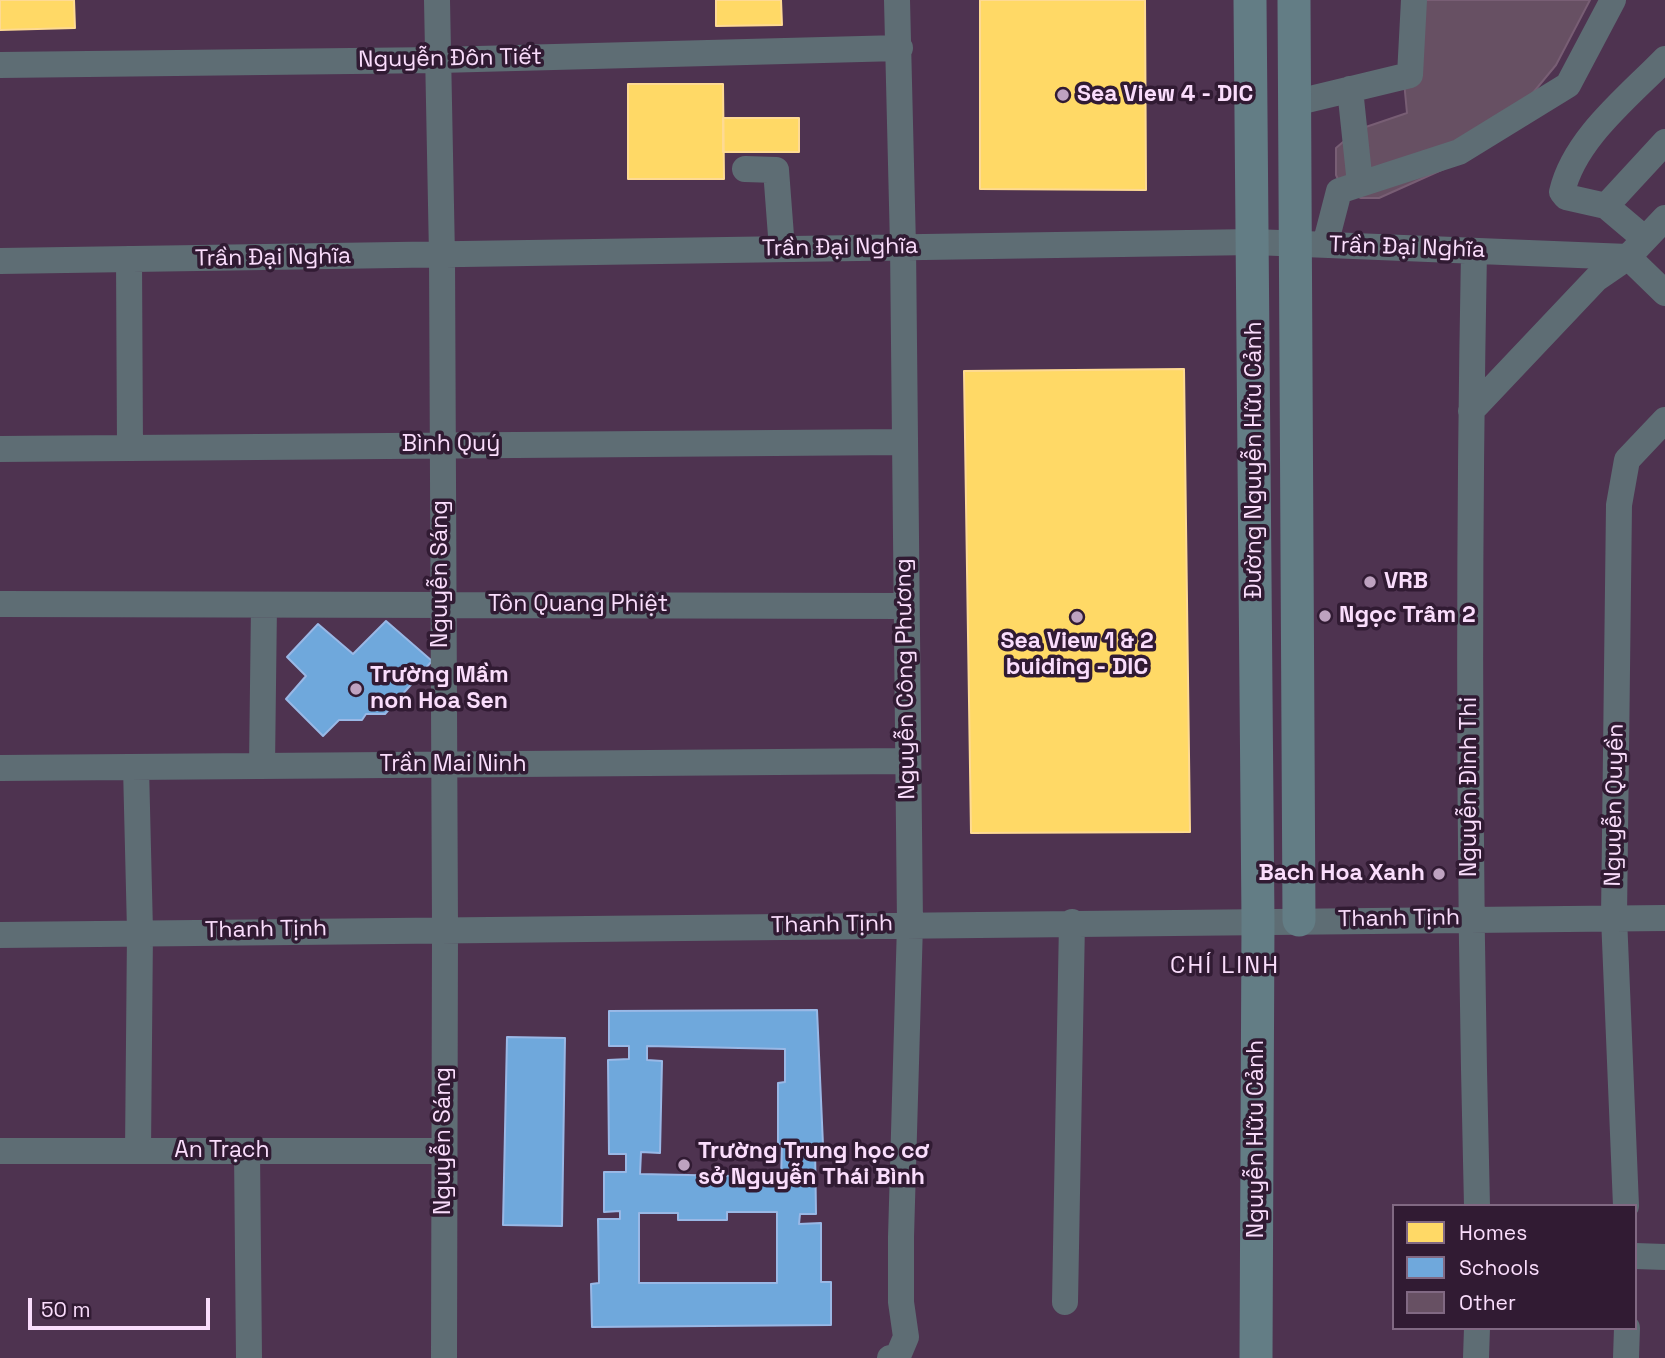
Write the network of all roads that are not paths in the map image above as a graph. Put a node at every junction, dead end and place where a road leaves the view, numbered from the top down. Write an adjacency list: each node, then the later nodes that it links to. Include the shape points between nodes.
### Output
1 (437, 0): 9 (street, Nguyễn Sáng)
2 (897, 0): 7 (street, Nguyễn Công Phương)
3 (1250, 0): 18 (main road, Đường Nguyễn Hữu Cảnh)
4 (1294, 0): 12 (main road, Đường Nguyễn Hữu Cảnh)
5 (1414, 0): 11 (street, via 1410,75)
6 (1613, 0): 15 (street, via 1568,85 1459,152)
7 (900, 48): 9 (street, Nguyễn Đôn Tiết); 20 (street, Nguyễn Công Phương)
8 (1665, 59): 16 (street, via 1588,139 1564,181 1566,197)
9 (439, 60): 10 (street, Nguyễn Đôn Tiết); 24 (street, Nguyễn Sáng)
10 (0, 65)
11 (1350, 89): 12 (street); 15 (street)
12 (1294, 103): 19 (main road, Đường Nguyễn Hữu Cảnh)
13 (1665, 142): 16 (street)
14 (745, 169): 22 (street, via 776,170)
15 (1360, 184): 19 (street, via 1339,191)
16 (1606, 206): 21 (street)
17 (1665, 218): 21 (street)
18 (1254, 242): 19 (street, Trần Đại Nghĩa); 20 (street, Trần Đại Nghĩa); 46 (main road, Đường Nguyễn Hữu Cảnh)
19 (1310, 244): 23 (street, Trần Đại Nghĩa); 47 (main road, Đường Nguyễn Hữu Cảnh)
20 (903, 246): 22 (street, Trần Đại Nghĩa); 30 (street, Nguyễn Công Phương)
21 (1637, 248): 23 (street, Trần Đại Nghĩa); 27 (street); 28 (street, via 1595,279)
22 (782, 249): 24 (street, Trần Đại Nghĩa)
23 (1474, 251): 28 (street, Nguyễn Đình Thi)
24 (442, 256): 25 (street, Trần Đại Nghĩa); 31 (street, Nguyễn Sáng)
25 (129, 259): 26 (street, Trần Đại Nghĩa); 32 (street)
26 (0, 261)
27 (1665, 293)
28 (1471, 411): 44 (street, Nguyễn Đình Thi)
29 (1665, 420): 43 (street, Nguyễn Quyền, via 1627,460 1619,505)
30 (903, 442): 31 (street, Bình Quý); 37 (street, Nguyễn Công Phương)
31 (441, 445): 32 (street, Bình Quý); 36 (street, Nguyễn Sáng)
32 (130, 448): 33 (street, Bình Quý)
33 (0, 449)
34 (0, 604): 35 (street, Tôn Quang Phiệt)
35 (264, 605): 36 (street, Tôn Quang Phiệt); 40 (street)
36 (441, 605): 37 (street, Tôn Quang Phiệt); 39 (street, Nguyễn Sáng)
37 (904, 606): 38 (street, Nguyễn Công Phương)
38 (906, 761): 39 (street, Trần Mai Ninh); 49 (street, Nguyễn Công Phương)
39 (442, 765): 40 (street, Trần Mai Ninh); 50 (street, Nguyễn Sáng)
40 (262, 766): 41 (street, Trần Mai Ninh)
41 (136, 767): 42 (street, Trần Mai Ninh); 51 (street)
42 (0, 768)
43 (1614, 917): 44 (street, Thanh Tịnh); 45 (street, Thanh Tịnh); 58 (street, Nguyễn Quyền)
44 (1470, 918): 47 (street, Thanh Tịnh); 57 (street, Nguyễn Đình Thi)
45 (1665, 918)
46 (1258, 920): 47 (street, Thanh Tịnh); 48 (street, Thanh Tịnh); 67 (main road, Nguyễn Hữu Cảnh)
47 (1299, 920)
48 (1072, 922): 49 (street, Thanh Tịnh); 61 (street)
49 (910, 924): 50 (street, Thanh Tịnh); 64 (street, Nguyễn Công Phương, via 901,1250 906,1337)
50 (445, 928): 51 (street, Thanh Tịnh); 56 (street, Nguyễn Sáng)
51 (140, 931): 52 (street, Thanh Tịnh); 54 (street)
52 (0, 934)
53 (0, 1151): 54 (street, An Trạch)
54 (138, 1151): 55 (street, An Trạch)
55 (247, 1151): 56 (street, An Trạch); 65 (street)
56 (443, 1151): 66 (street, Nguyễn Sáng)
57 (1477, 1204)
58 (1626, 1204)
59 (1637, 1256): 60 (street)
60 (1665, 1257)
61 (1065, 1303)
62 (1477, 1330): 68 (street)
63 (1627, 1330): 69 (street)
64 (894, 1357)
65 (249, 1358)
66 (444, 1358)
67 (1256, 1358)
68 (1476, 1358)
69 (1626, 1358)

